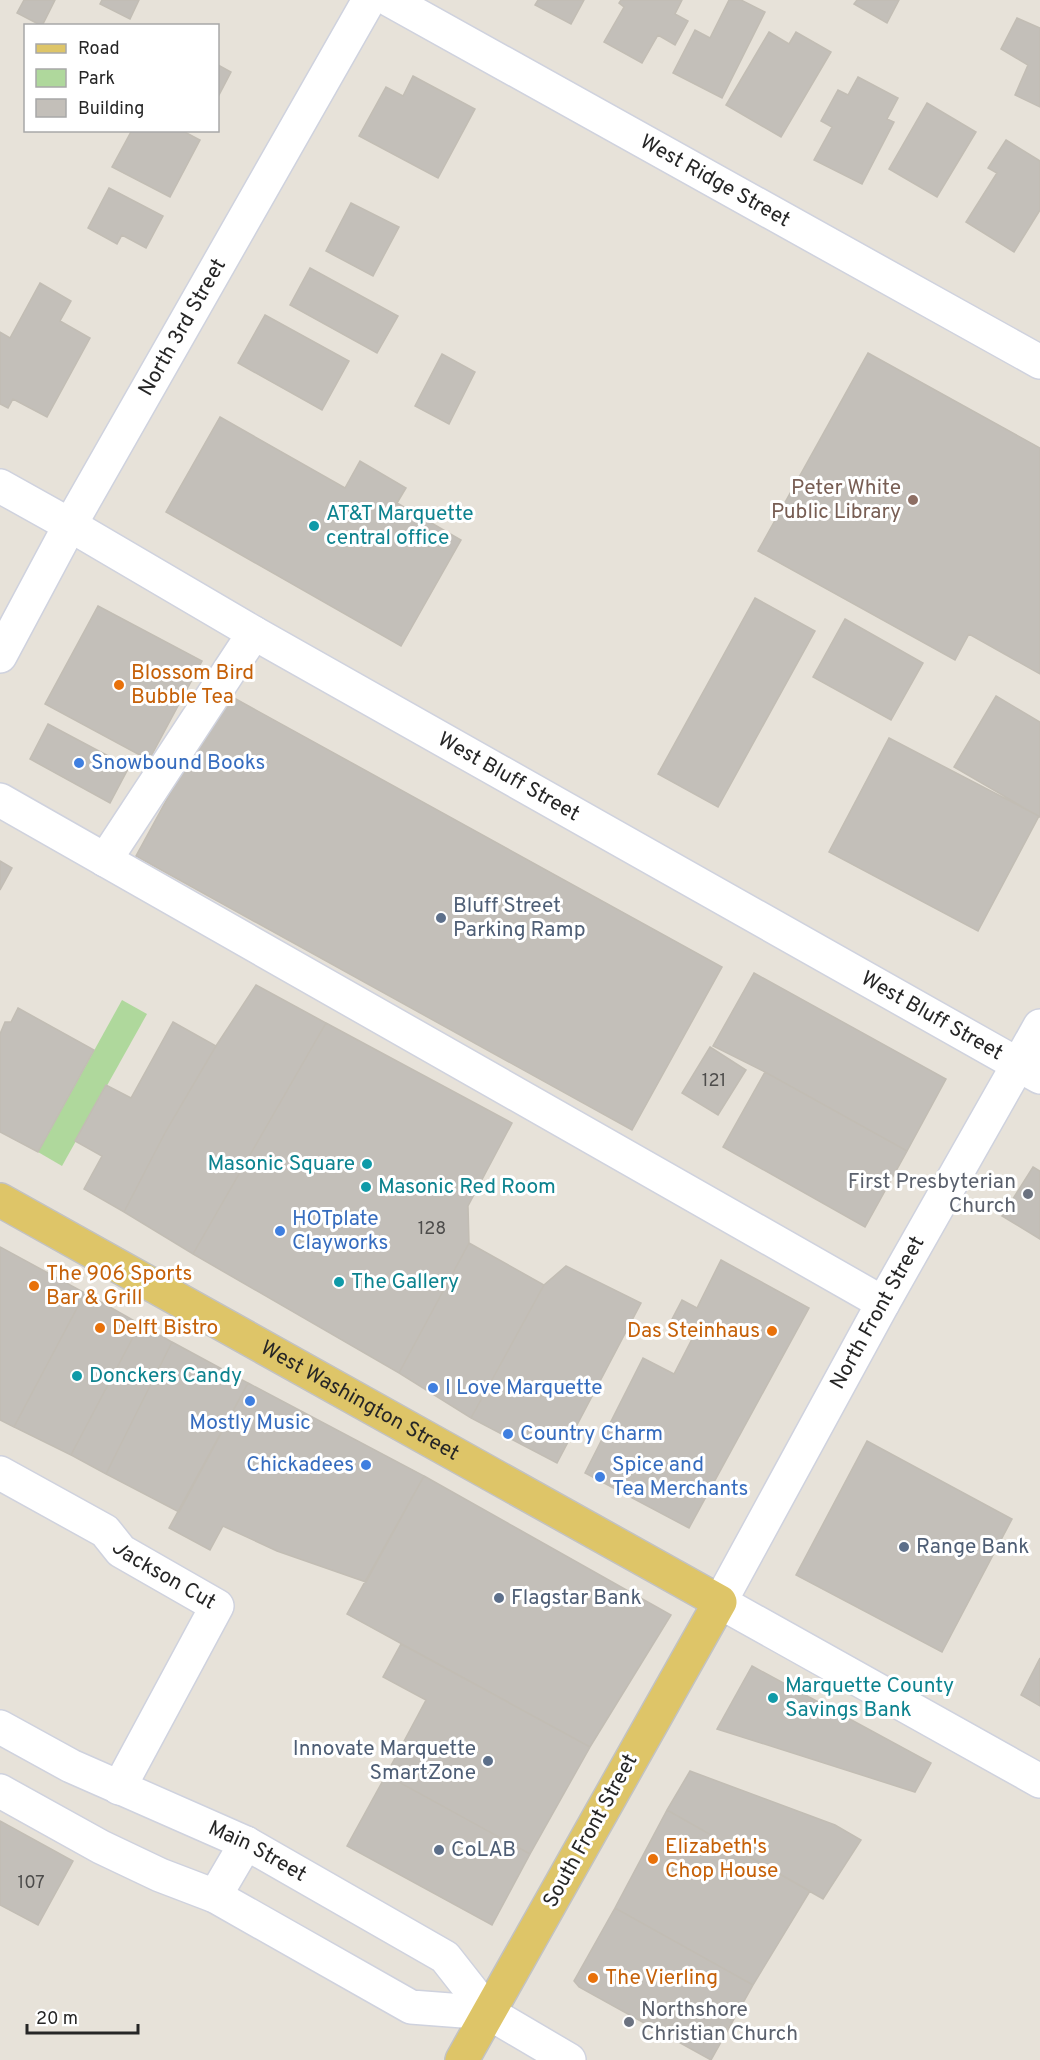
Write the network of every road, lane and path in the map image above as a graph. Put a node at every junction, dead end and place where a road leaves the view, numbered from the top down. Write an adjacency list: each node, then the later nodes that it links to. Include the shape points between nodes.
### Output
1 (369, 0): 5 (street, North 3rd Street)
2 (390, 0): 3 (street, West Ridge Street)
3 (1040, 362)
4 (0, 486): 5 (street, West Bluff Street)
5 (70, 525): 6 (street, West Bluff Street); 7 (street, North 3rd Street)
6 (254, 633): 9 (street); 11 (street, West Bluff Street)
7 (0, 656)
8 (0, 800): 9 (street)
9 (105, 860): 13 (street)
10 (1040, 1026): 11 (street, North Front Street)
11 (1029, 1071): 13 (street, North Front Street)
12 (0, 1200): 15 (main road, West Washington Street)
13 (883, 1303): 15 (street, North Front Street)
14 (0, 1473): 18 (street, Jackson Cut, via 105,1531 121,1551 217,1606)
15 (720, 1602): 17 (street); 22 (main road, South Front Street)
16 (0, 1727): 18 (street, Main Street)
17 (1040, 1781)
18 (119, 1788): 20 (street, Main Street)
19 (0, 1791): 21 (street, Main Street, via 101,1847)
20 (246, 1843): 21 (street); 22 (street, Main Street, via 446,1957)
21 (215, 1896): 22 (street, Main Street, via 411,2007)
22 (489, 2013): 23 (main road, South Front Street); 24 (street, Main Street)
23 (462, 2060)
24 (569, 2060)

